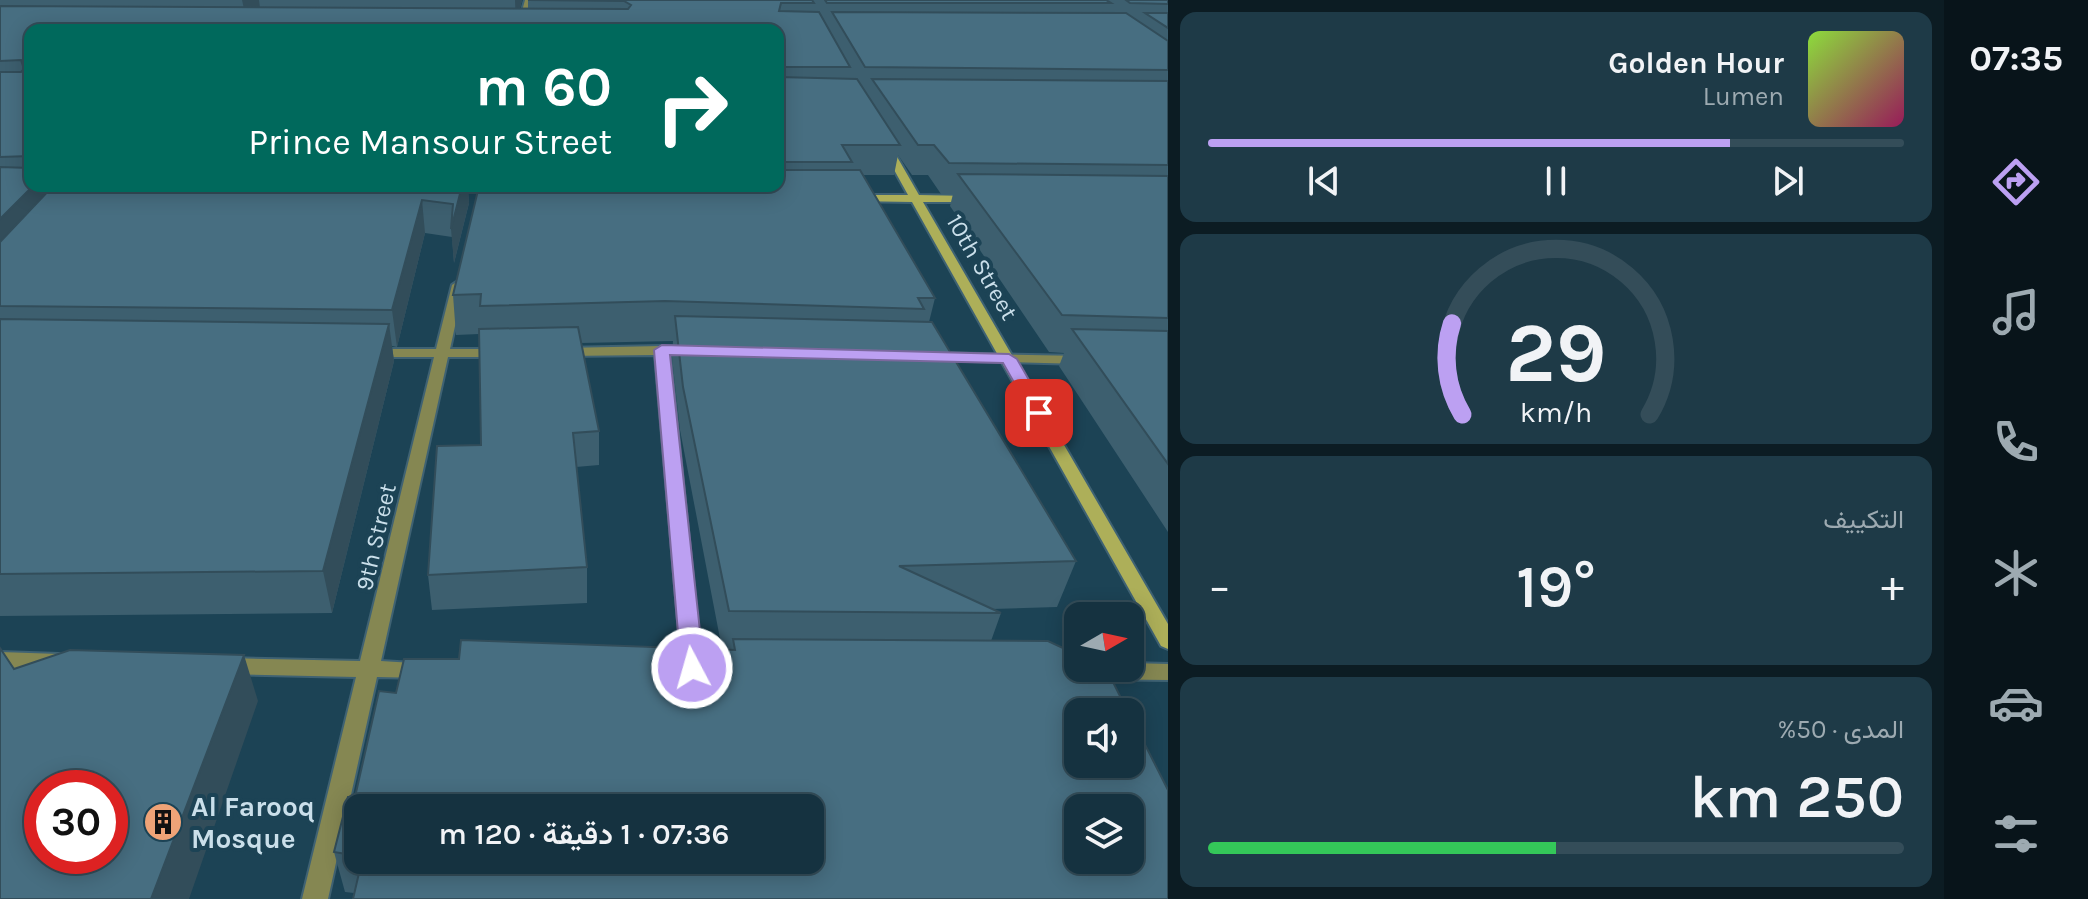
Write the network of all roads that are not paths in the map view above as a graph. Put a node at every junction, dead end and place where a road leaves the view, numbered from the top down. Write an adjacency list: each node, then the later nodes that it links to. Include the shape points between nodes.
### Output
1 (528, 0): 2 (street)
2 (522, 24)
3 (882, 140): 5 (street, 10th Street)
4 (839, 198): 5 (street)
5 (918, 198): 6 (street); 15 (street, 10th Street)
6 (980, 199)
7 (462, 268): 13 (street, 9th Street)
8 (662, 350): 9 (street); 11 (street); 21 (street)
9 (709, 351)
10 (521, 352): 13 (street)
11 (552, 352)
12 (364, 353): 13 (street)
13 (443, 354): 22 (street, 9th Street)
14 (914, 356): 15 (street)
15 (1009, 359): 16 (street); 17 (street, 10th Street)
16 (1104, 360)
17 (1168, 641)
18 (0, 660): 19 (street)
19 (77, 662)
20 (200, 665): 22 (street)
21 (693, 668)
22 (370, 670): 23 (street); 26 (street, 9th Street)
23 (447, 670)
24 (1059, 671): 25 (street)
25 (1168, 672)
26 (315, 899)

